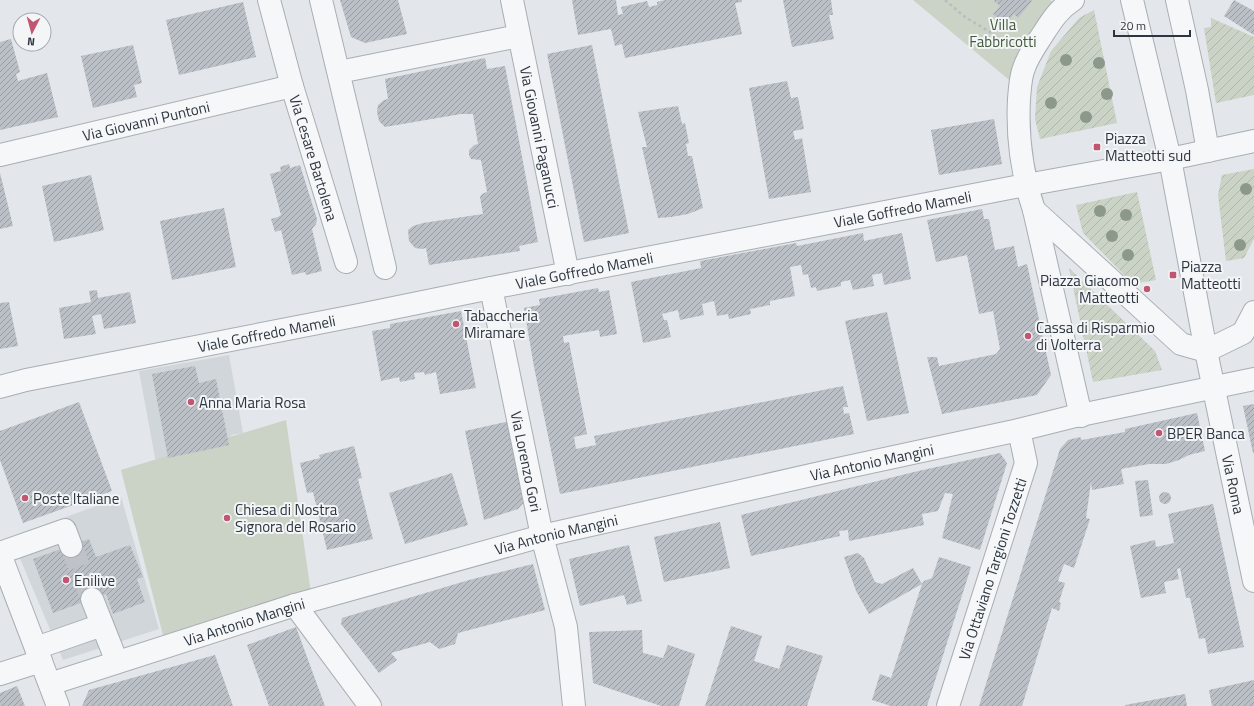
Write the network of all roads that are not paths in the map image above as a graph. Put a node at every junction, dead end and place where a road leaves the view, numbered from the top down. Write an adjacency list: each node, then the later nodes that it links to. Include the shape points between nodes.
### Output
1 (269, 0): 9 (street, Via Cesare Bartolena)
2 (321, 0): 8 (street)
3 (512, 0): 7 (street, Via Giovanni Paganucci)
4 (1073, 0): 14 (street, via 1061,8 1030,54 1023,70 1018,112)
5 (1132, 0): 13 (street)
6 (1177, 0): 11 (street)
7 (519, 36): 8 (street); 18 (street, Via Giovanni Paganucci)
8 (339, 72): 17 (street)
9 (292, 86): 12 (street, Via Giovanni Puntoni); 16 (street, Via Cesare Bartolena)
10 (1254, 141): 11 (street, Viale Goffredo Mameli)
11 (1208, 151): 13 (street, Viale Goffredo Mameli)
12 (0, 155)
13 (1170, 159): 14 (street, Viale Goffredo Mameli); 21 (street)
14 (1026, 185): 15 (street); 18 (street, Viale Goffredo Mameli)
15 (1034, 210): 21 (street, via 1182,344); 25 (street)
16 (346, 262)
17 (385, 268)
18 (568, 274): 19 (street, Viale Goffredo Mameli)
19 (491, 288): 23 (street, Viale Goffredo Mameli); 27 (street, Via Lorenzo Gori)
20 (1254, 312): 21 (street, via 1243,333)
21 (1206, 351): 24 (street)
22 (1254, 379): 24 (street)
23 (0, 387)
24 (1213, 388): 25 (street); 30 (street, Via Roma)
25 (1076, 416): 26 (street, Via Antonio Mangini)
26 (1019, 430): 27 (street, Via Antonio Mangini); 41 (street, Via Ottaviano Targioni Tozzetti, via 1026,463)
27 (542, 536): 32 (street, Via Antonio Mangini); 38 (street, Via Lorenzo Gori, via 566,627)
28 (71, 546): 29 (street, via 65,530)
29 (0, 553): 34 (street)
30 (1254, 581)
31 (92, 599): 33 (street)
32 (295, 605): 35 (street, Via Antonio Mangini); 40 (street)
33 (102, 625): 34 (street); 35 (street)
34 (39, 654): 36 (street); 37 (street)
35 (117, 662): 37 (street, Via Antonio Mangini)
36 (0, 674)
37 (50, 684): 39 (street)
38 (577, 705)
39 (58, 706)
40 (370, 706)
41 (948, 706)

